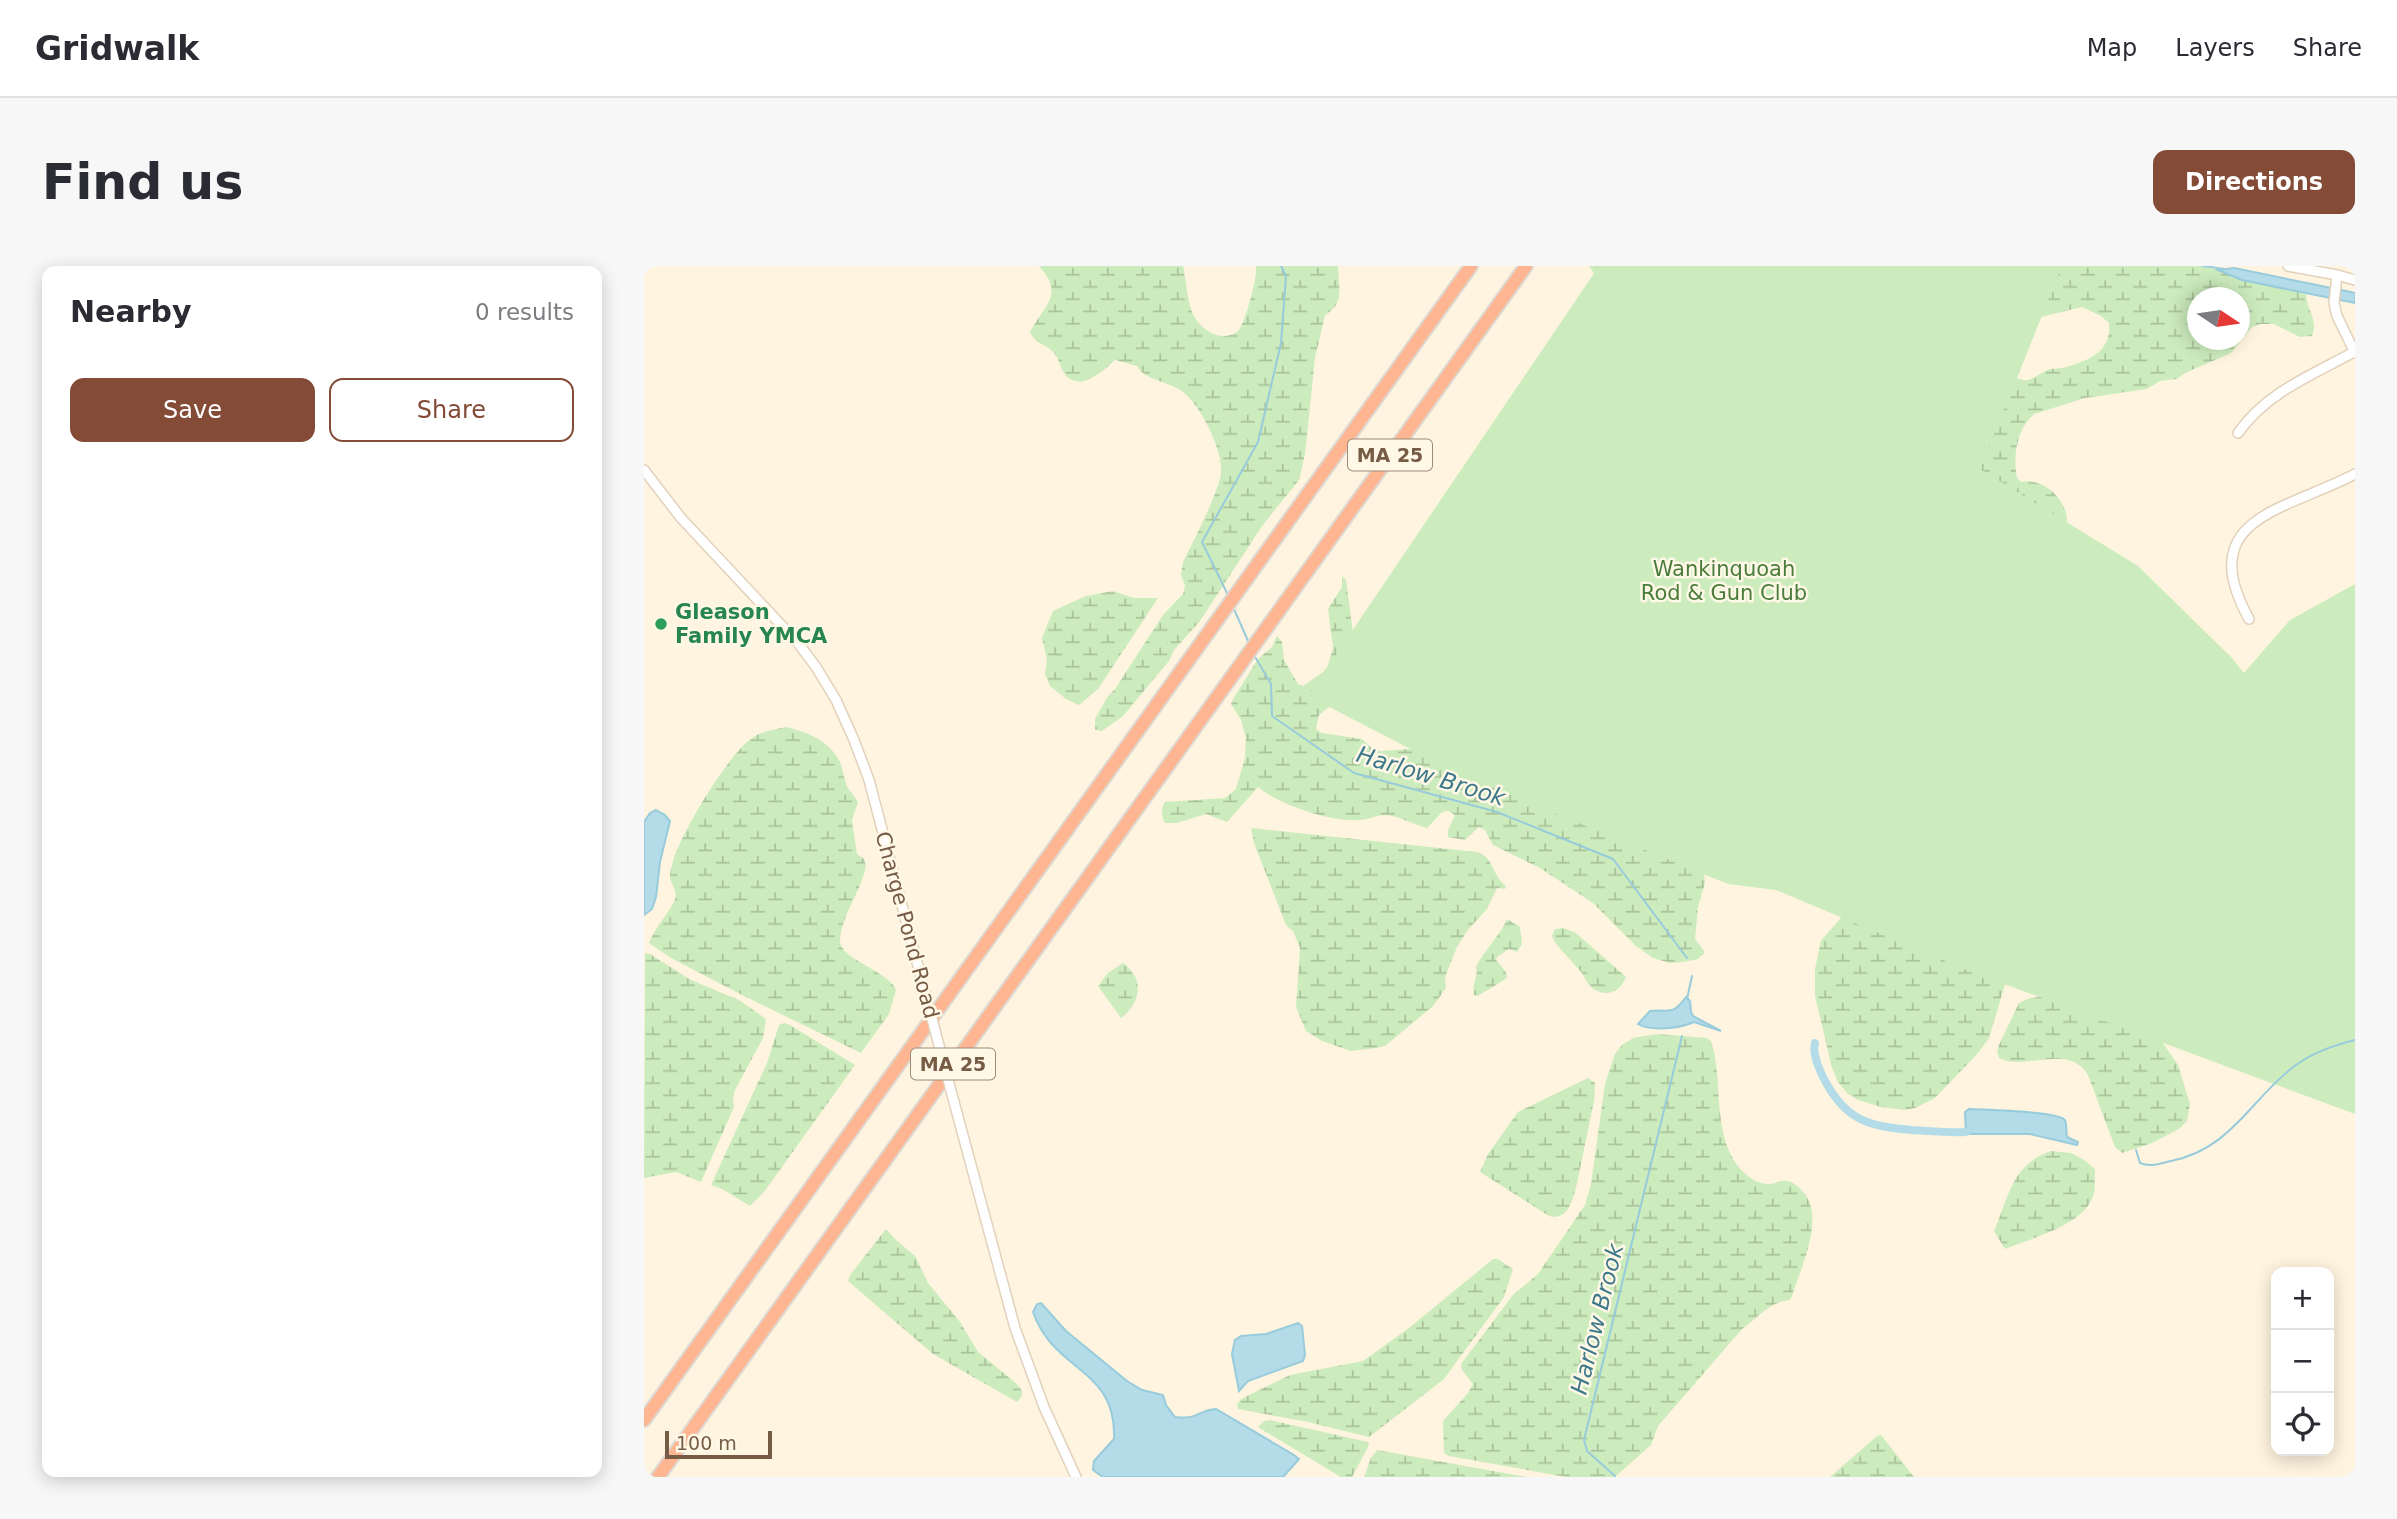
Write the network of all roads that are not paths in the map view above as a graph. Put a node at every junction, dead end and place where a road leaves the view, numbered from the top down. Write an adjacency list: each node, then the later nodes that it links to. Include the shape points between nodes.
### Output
1 (1471, 266): 11 (highway, MA 25)
2 (1526, 266): 12 (highway, MA 25)
3 (2288, 266): 4 (street)
4 (2337, 275): 5 (street); 6 (street, via 2334,303)
5 (2355, 279)
6 (2355, 353): 7 (street, via 2278,393 2252,414)
7 (2238, 433)
8 (644, 470): 13 (street, Charge Pond Road, bridge, via 681,518 803,649 855,740 1015,1328)
9 (2355, 474): 10 (street, via 2255,520 2240,535 2231,575)
10 (2249, 619)
11 (644, 1420)
12 (658, 1477)
13 (1076, 1477)

